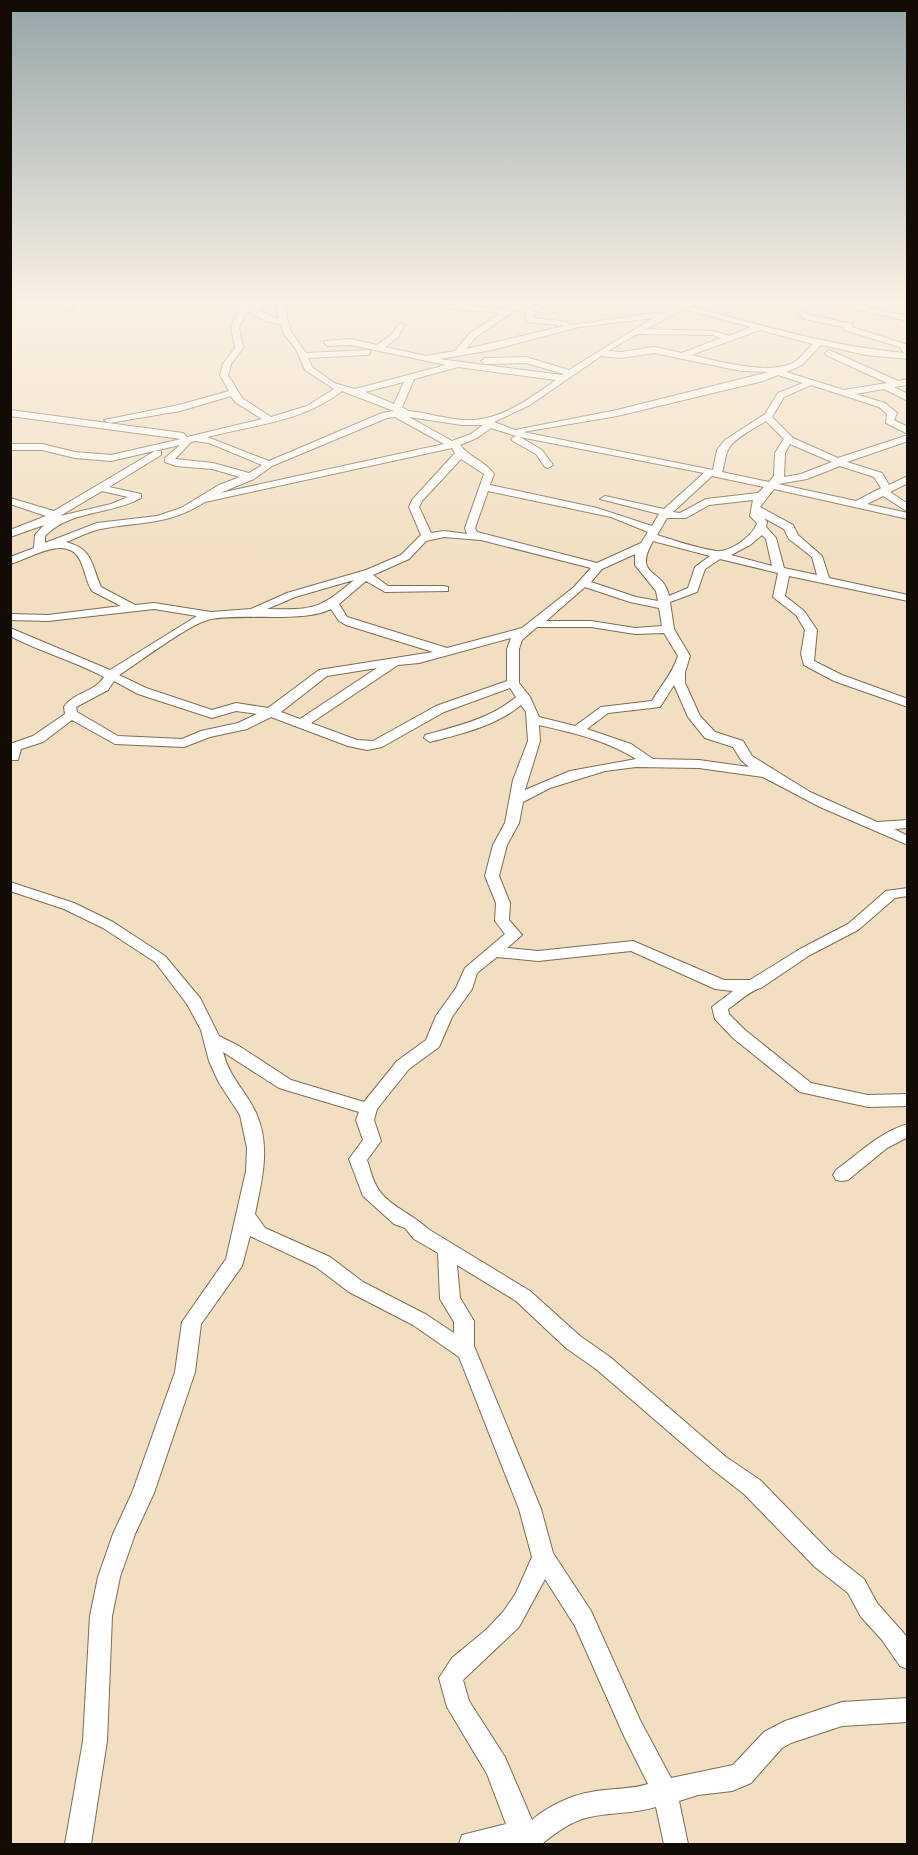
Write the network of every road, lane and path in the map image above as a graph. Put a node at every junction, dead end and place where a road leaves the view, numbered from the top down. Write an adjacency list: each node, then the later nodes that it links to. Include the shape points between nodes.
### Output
1 (230, 388): 12 (street)
2 (339, 388): 11 (street); 18 (street, via 329,398 311,406)
3 (374, 388): 11 (street)
4 (407, 388): 15 (street)
5 (547, 388): 20 (street)
6 (716, 388): 22 (street, via 617,413)
7 (799, 388): 17 (street, via 781,395)
8 (828, 388): 13 (street)
9 (871, 388): 13 (street)
10 (889, 388): 14 (street)
11 (355, 392): 15 (street)
12 (232, 393): 18 (street, via 249,409); 19 (street, via 180,408)
13 (843, 393): 21 (street, via 882,405 892,413 890,421)
14 (908, 398)
15 (399, 411): 20 (street, via 471,424); 26 (street); 30 (street)
16 (10, 413): 19 (street)
17 (767, 417): 25 (street); 34 (street, via 724,447 721,463)
18 (268, 419): 24 (street)
19 (98, 423): 24 (street)
20 (487, 423): 22 (street); 26 (street)
21 (908, 431)
22 (508, 433): 26 (street); 31 (street, via 539,452); 34 (street)
23 (908, 438): 29 (street)
24 (193, 440): 28 (street); 30 (street, via 211,441); 33 (street, via 167,449); 35 (street, via 171,456 170,461)
25 (789, 440): 29 (street); 37 (street, via 780,453 779,477)
26 (457, 446): 32 (street); 38 (street, via 486,468 489,474); 53 (street, via 414,507 426,531)
27 (10, 447): 28 (street, via 42,447 75,455)
28 (116, 458): 33 (street)
29 (841, 462): 37 (street); 39 (street, via 878,475)
30 (269, 464): 35 (street)
31 (548, 465)
32 (337, 471): 35 (street); 43 (street)
33 (126, 472): 40 (street)
34 (713, 473): 37 (street); 48 (street)
35 (252, 475): 43 (street)
36 (905, 480): 39 (street)
37 (774, 484): 41 (street); 45 (street)
38 (485, 487): 54 (street, via 470,528); 55 (street, via 616,517)
39 (884, 487): 45 (street); 46 (street)
40 (101, 488): 49 (street); 56 (street, via 137,496 55,523 40,535)
41 (762, 496): 47 (street); 48 (street, via 706,502 682,516)
42 (605, 499): 48 (street)
43 (202, 500): 56 (street, via 159,519 107,524)
44 (10, 501): 49 (street)
45 (857, 505): 50 (street)
46 (908, 509)
47 (756, 510): 51 (street); 63 (street, via 789,527 793,537 817,556)
48 (666, 514): 55 (street)
49 (55, 515): 52 (street)
50 (908, 516)
51 (761, 528): 58 (street, via 755,537); 61 (street, via 771,538)
52 (10, 534)
53 (424, 538): 54 (street, via 444,534); 62 (street, via 405,557)
54 (477, 538): 60 (street, via 556,554)
55 (650, 538): 58 (street); 60 (street); 69 (street, via 639,556 640,565 654,578)
56 (42, 547): 57 (street); 59 (street); 70 (street, via 68,546 83,553 96,589)
57 (10, 555)
58 (719, 555): 61 (street); 69 (street, via 700,567 693,590)
59 (10, 561)
60 (597, 567): 64 (street)
61 (781, 570): 63 (street); 83 (street, via 779,597 800,613 811,630 809,663 822,672)
62 (369, 574): 65 (street, via 385,589); 67 (street); 71 (street, via 291,595)
63 (824, 579): 66 (street)
64 (583, 583): 68 (street); 69 (street, via 633,600)
65 (444, 589)
66 (905, 596)
67 (333, 603): 71 (street, via 306,613); 78 (street, via 350,623)
68 (560, 603): 74 (street); 75 (street)
69 (665, 603): 76 (street)
70 (131, 607): 72 (street, via 154,606); 73 (street, via 48,618)
71 (250, 612): 72 (street)
72 (212, 615): 80 (street, via 188,624)
73 (10, 617)
74 (584, 624): 75 (street); 76 (street, via 635,631)
75 (530, 628): 78 (street); 82 (street, via 517,638 513,649)
76 (668, 629): 81 (street, via 684,656)
77 (10, 631): 80 (street)
78 (444, 651): 79 (street)
79 (395, 662): 84 (street, via 323,674); 87 (street)
80 (111, 670): 84 (street, via 142,691 212,714 236,707); 85 (street, via 104,687 72,704)
81 (679, 675): 88 (street, via 668,684 657,705 605,710); 92 (street, via 681,691 702,728 710,735 738,744 746,759)
82 (518, 690): 86 (street); 87 (street, via 440,710 367,746); 89 (street, via 495,718)
83 (908, 703)
84 (270, 712): 85 (street, via 234,730 169,744 116,740); 87 (street)
85 (71, 714): 90 (street, via 42,736 15,747)
86 (534, 720): 88 (street); 93 (street, via 534,746)
87 (303, 723)
88 (579, 729): 91 (street, via 626,747)
89 (430, 738)
90 (13, 757)
91 (648, 761): 92 (street, via 725,766); 93 (street, via 581,770 541,785)
92 (771, 775): 95 (street, via 839,812)
93 (516, 800): 99 (street, via 512,823 500,845 492,876 503,903 502,921 514,935)
94 (908, 824): 95 (street)
95 (875, 826): 96 (street)
96 (908, 841)
97 (10, 886): 101 (street, via 69,906 144,946 160,959 194,1002)
98 (908, 891): 100 (street, via 891,894 853,927)
99 (494, 952): 100 (street, via 538,956 633,946 721,985); 103 (street, via 471,971 428,1049 403,1065)
100 (746, 986): 102 (street, via 720,1007 721,1016 802,1086 868,1101)
101 (211, 1039): 103 (street, via 285,1084); 106 (street, via 217,1061 248,1114 255,1136 255,1171)
102 (908, 1100)
103 (368, 1109): 107 (street, via 365,1120 372,1141 358,1159 369,1191 400,1219 411,1222 421,1234)
104 (908, 1130): 105 (street, via 880,1143)
105 (842, 1175)
106 (245, 1214): 108 (street, via 258,1233 323,1262 357,1287 420,1320); 114 (street, via 235,1261 192,1322 185,1372 109,1577 101,1616 95,1741)
107 (447, 1250): 108 (street, via 450,1299 464,1322); 110 (street, via 523,1296 573,1342 752,1487 823,1560 856,1586 869,1610)
108 (465, 1350): 109 (street, via 530,1509)
109 (543, 1557): 112 (street, via 583,1619); 113 (street, via 513,1617 458,1667 452,1678 455,1696 491,1756)
110 (908, 1658)
111 (908, 1710): 112 (street, via 842,1714 785,1733 772,1740 742,1774 732,1779)
112 (665, 1792): 113 (street, via 574,1809); 116 (street)
113 (527, 1836): 115 (street)
114 (78, 1845)
115 (471, 1845)
116 (676, 1845)

